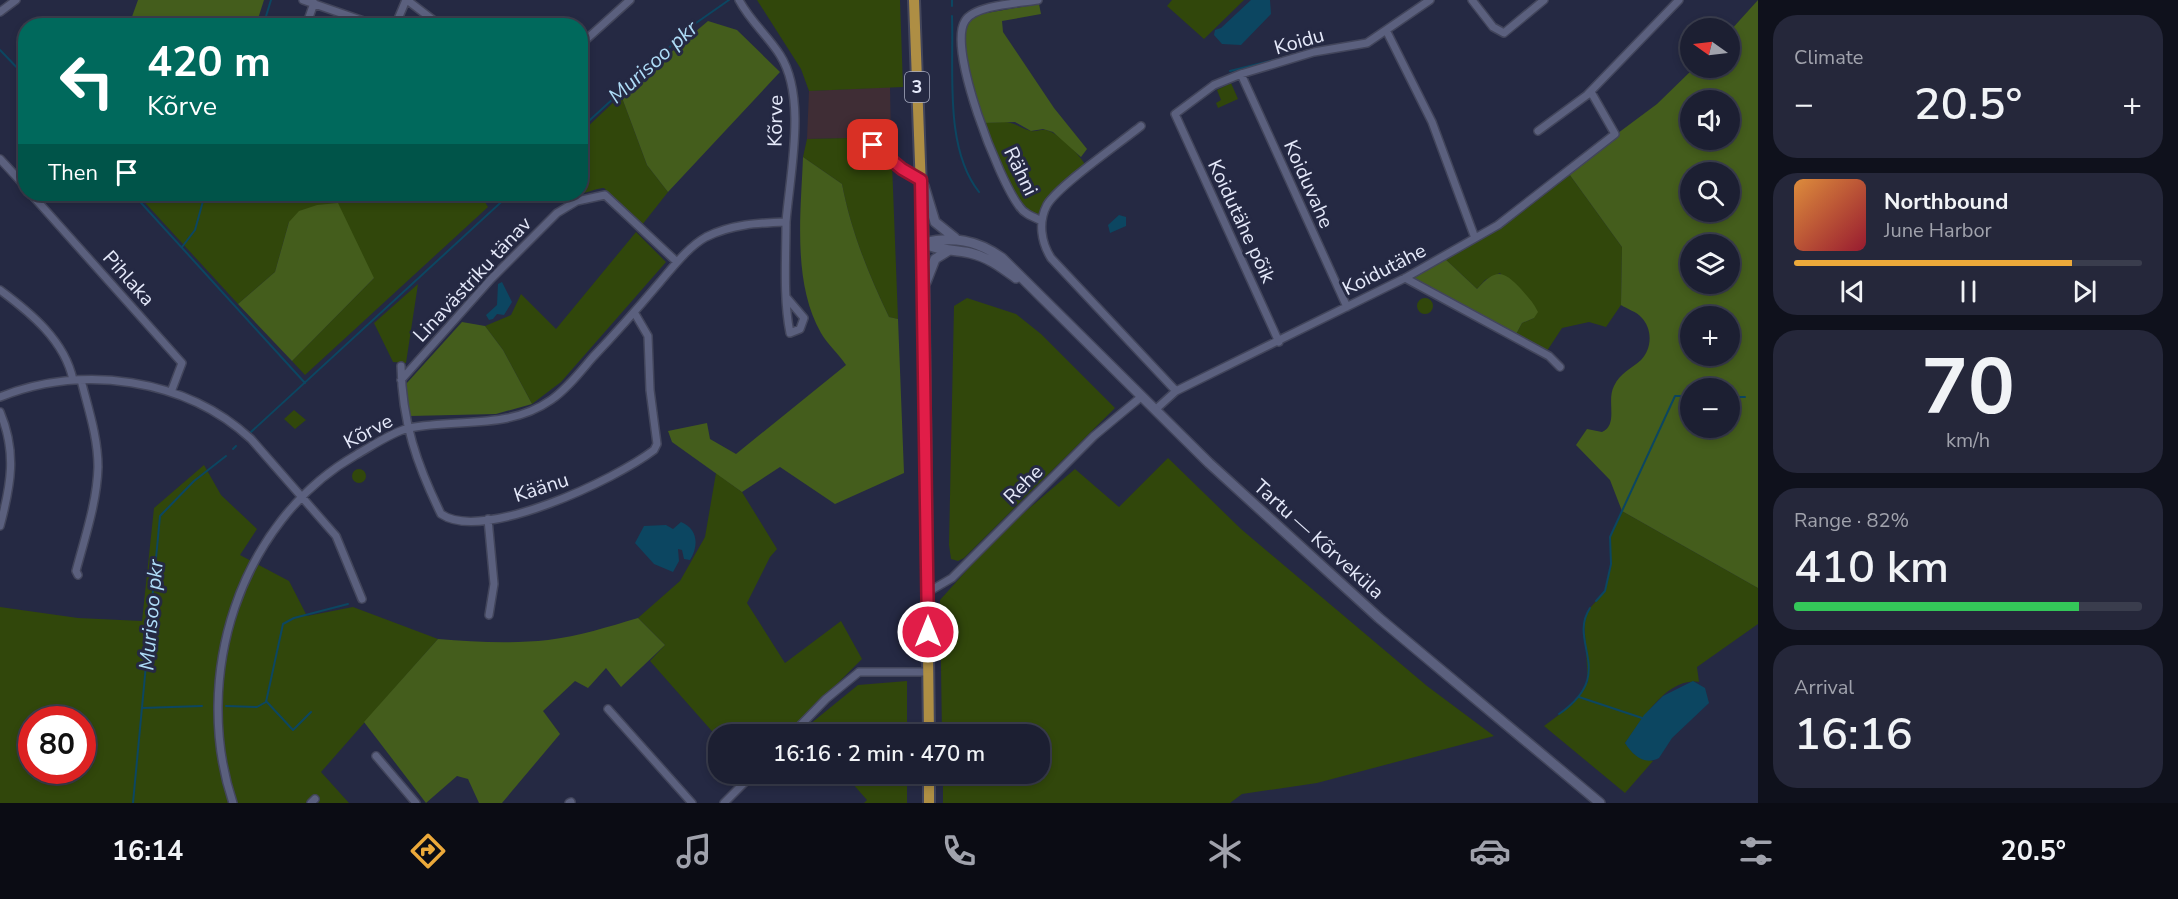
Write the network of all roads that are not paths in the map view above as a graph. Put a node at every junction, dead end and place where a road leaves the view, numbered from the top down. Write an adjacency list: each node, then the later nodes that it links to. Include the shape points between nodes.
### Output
1 (16, 0): 13 (street)
2 (303, 0): 12 (street)
3 (407, 0): 16 (street); 17 (street)
4 (630, 0): 19 (street)
5 (739, 0): 33 (street, Kõrve, via 780,55 791,77 796,101)
6 (914, 0): 27 (highway, 3)
7 (1038, 0): 32 (street, Rähni, via 970,14 960,33 960,51 969,88 1007,185 1019,207)
8 (1430, 0): 18 (street, Koidu)
9 (1472, 0): 10 (street, via 1493,27 1504,33)
10 (1544, 0)
11 (1679, 0): 21 (street)
12 (314, 3): 14 (street); 15 (street)
13 (0, 12)
14 (309, 18)
15 (356, 18)
16 (398, 18)
17 (431, 18)
18 (1387, 32): 20 (street, Koidu, via 1367,43 1314,52); 35 (street, via 1432,122)
19 (588, 38)
20 (1241, 74): 22 (street, Koidu, via 1214,85); 44 (street, Koiduvahe)
21 (1591, 92): 24 (street); 35 (street, Koidutähe, via 1615,134 1518,211)
22 (1175, 114): 46 (street, Koidutähe põik)
23 (1141, 126): 32 (street, via 1052,197)
24 (1538, 131)
25 (873, 145): 27 (street, via 902,169)
26 (0, 159): 28 (street)
27 (921, 175): 34 (main road, via 935,222); 36 (highway, 3)
28 (18, 178)
29 (588, 199): 38 (street, Linavästriku tänav, via 605,195)
30 (37, 201): 52 (street, Pihlaka, via 182,363)
31 (577, 201): 50 (street, Linavästriku tänav, via 557,213 491,279)
32 (1042, 221): 51 (street, Rähni, via 1042,238 1051,258)
33 (786, 222): 38 (street, Kõrve, via 741,224 722,230 704,238); 43 (street, Kõrve)
34 (955, 238): 36 (main road, Tartu — Kõrveküla); 40 (main road, Tartu — Kõrveküla, via 990,250)
35 (1475, 238): 39 (street, Koidutähe)
36 (923, 243): 37 (main road, Tartu — Kõrveküla); 42 (highway, 3)
37 (949, 251): 40 (main road, Tartu — Kõrveküla, via 991,260); 42 (main road, via 935,259)
38 (677, 262): 45 (street, Kõrve)
39 (1405, 278): 44 (street, Koidutähe); 48 (street, via 1549,356)
40 (1028, 286): 54 (main road, Tartu — Kõrveküla)
41 (0, 290): 49 (street, via 50,334)
42 (923, 290): 62 (highway, 3)
43 (787, 298): 43 (street, Kõrve, via 790,333 800,329 804,318)
44 (1347, 307): 46 (street, Koidutähe)
45 (634, 312): 57 (street, Kõrve, via 569,384 540,407 492,422); 59 (street, Käänu, via 648,336 657,444 654,450 601,484 557,502)
46 (1279, 342): 51 (street, Koidutähe)
47 (401, 366): 50 (street, Käänu)
48 (1560, 367)
49 (77, 380): 52 (street, via 125,382); 53 (street); 61 (street, via 91,415 98,465)
50 (401, 380): 57 (street, Käänu)
51 (1176, 391): 55 (street, Koidutähe)
52 (171, 392): 58 (street, via 235,424)
53 (0, 397)
54 (1141, 397): 55 (main road, Tartu — Kõrveküla); 62 (street, Rehe, via 1094,436 952,578)
55 (1155, 410): 77 (main road, Tartu — Kõrveküla, via 1379,618)
56 (0, 412): 60 (street, via 13,458 11,488)
57 (408, 428): 58 (street, Kõrve, via 348,459); 59 (street, Käänu, via 424,480 441,514 461,522)
58 (302, 496): 63 (street, via 336,536); 72 (street, Kõrve, via 272,535 246,580 224,643 217,727 224,776)
59 (488, 519): 64 (street, via 494,584)
60 (0, 526)
61 (78, 575)
62 (928, 592): 65 (highway, 3)
63 (362, 599)
64 (489, 615)
65 (928, 672): 67 (street, via 859,672); 68 (highway, 3)
66 (608, 709): 74 (street)
67 (802, 724)
68 (929, 724)
69 (376, 756): 73 (street)
70 (743, 784): 75 (street)
71 (929, 784): 76 (highway)
72 (233, 803)
73 (416, 803)
74 (692, 803)
75 (724, 803)
76 (929, 803)
77 (1600, 803)

